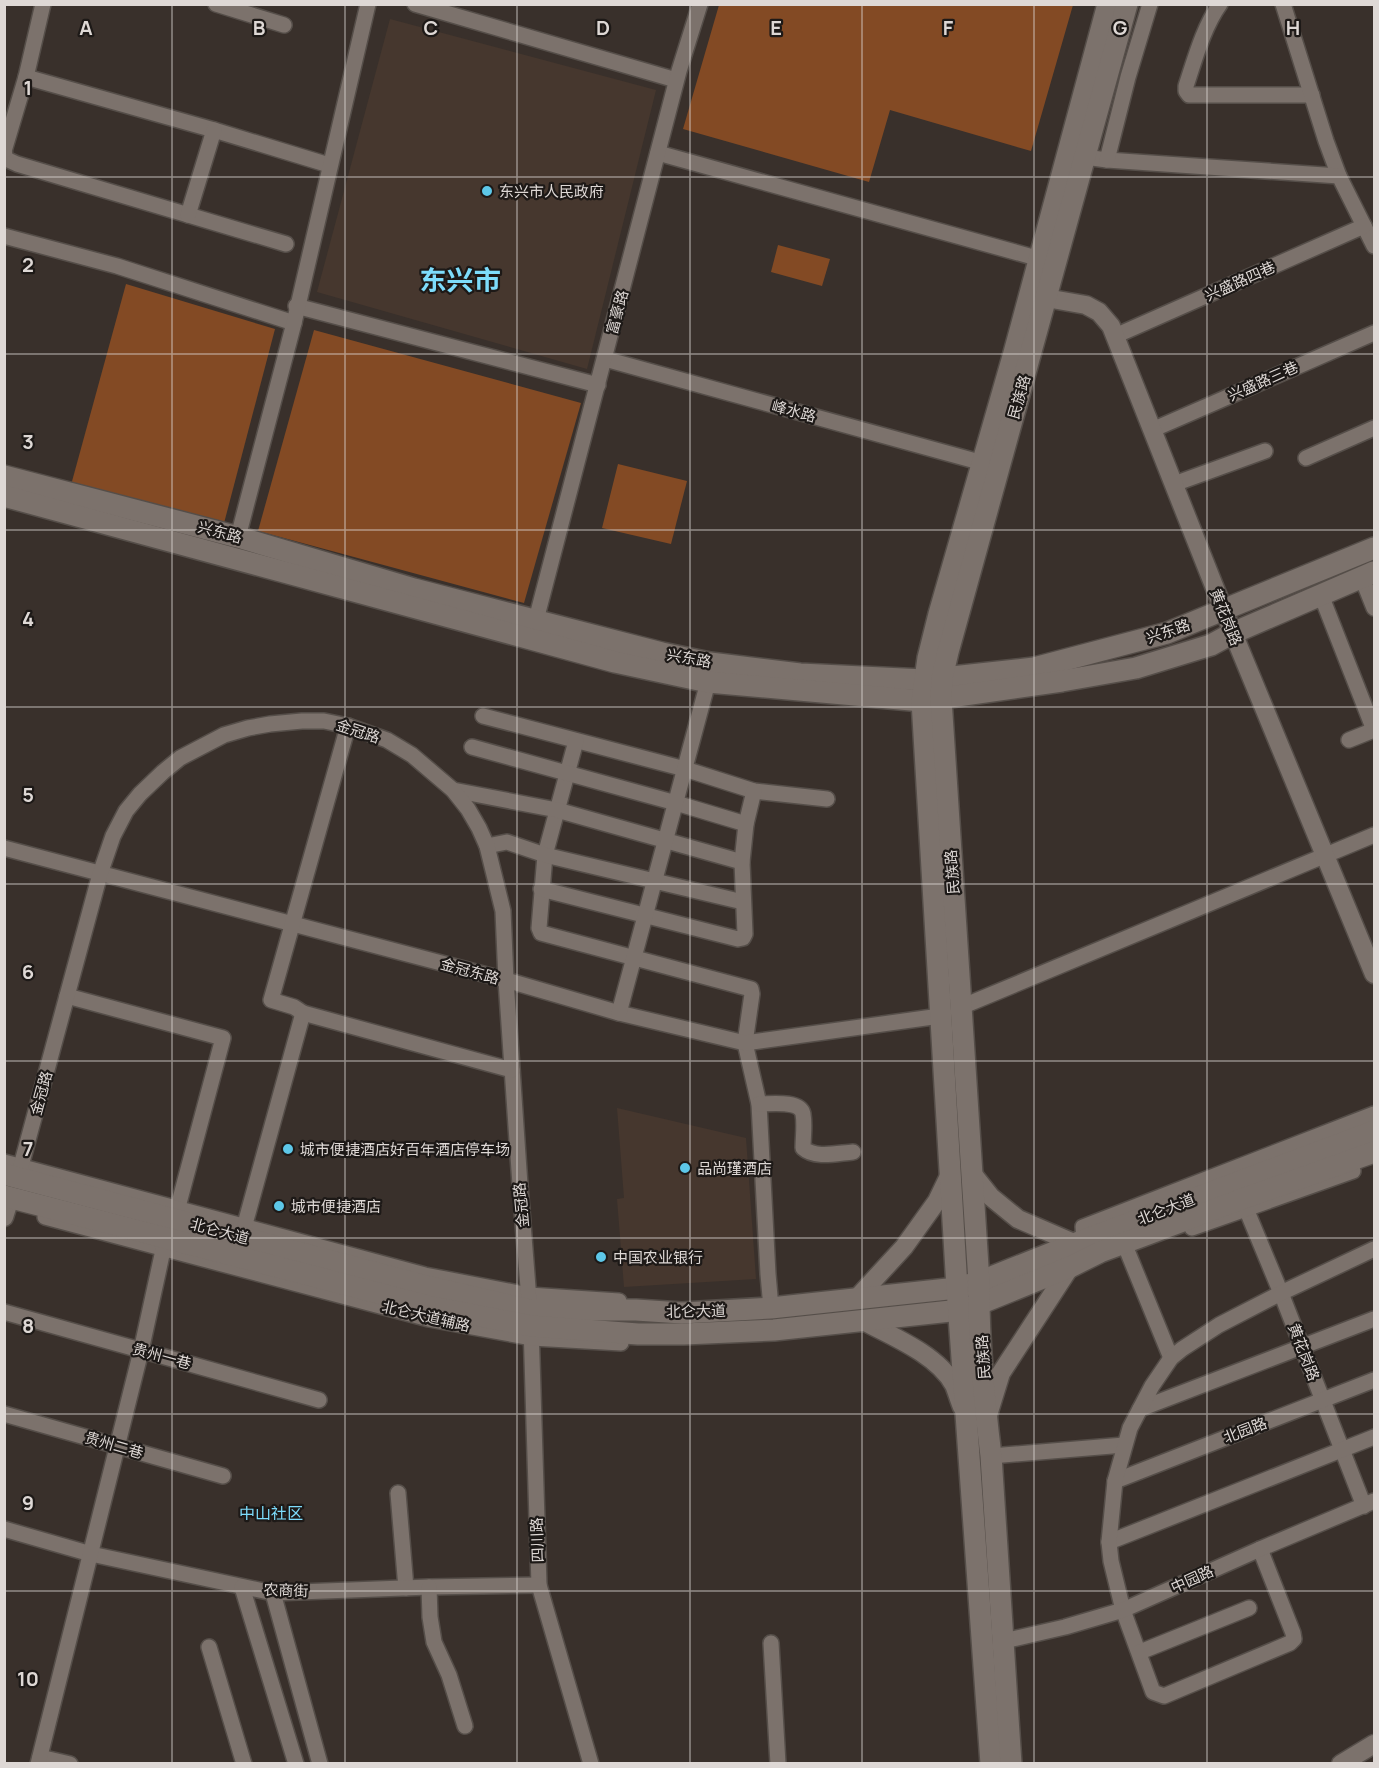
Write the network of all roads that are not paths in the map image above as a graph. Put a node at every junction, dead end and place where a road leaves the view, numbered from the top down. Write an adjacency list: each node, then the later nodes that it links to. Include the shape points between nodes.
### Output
1 (43, 4): 12 (street)
2 (216, 4): 11 (street)
3 (368, 4): 20 (street)
4 (416, 4): 13 (street)
5 (700, 4): 13 (street, 富豪路)
6 (1108, 4): 27 (main road, 民族路)
7 (1127, 4): 18 (main road, 民族路)
8 (1150, 4): 19 (street)
9 (1220, 4): 14 (street, via 1210,20 1186,86 1190,95)
10 (1283, 4): 14 (street)
11 (284, 25)
12 (26, 77): 15 (street); 16 (street)
13 (676, 81): 17 (street, 富豪路)
14 (1312, 95): 21 (street)
15 (214, 130): 20 (street); 22 (street)
16 (4, 151): 22 (street, via 6,159 17,164)
17 (658, 153): 27 (street); 33 (street, 富豪路)
18 (1085, 157): 19 (street); 28 (main road, 民族路)
19 (1107, 160): 21 (street)
20 (329, 165): 29 (street)
21 (1339, 176): 23 (street)
22 (188, 215): 25 (street)
23 (1364, 226): 26 (street); 32 (street, 兴盛路四巷)
24 (4, 236): 30 (street, via 117,266)
25 (286, 244)
26 (1374, 246)
27 (1040, 259): 39 (main road, 民族路)
28 (1046, 298): 32 (street, 黄花岗路, via 1086,305 1099,312); 52 (main road, 民族路, via 950,643)
29 (296, 306): 30 (street); 34 (street)
30 (294, 323): 43 (street)
31 (1374, 333): 36 (street, 兴盛路三巷)
32 (1115, 336): 36 (street, 黄花岗路)
33 (604, 359): 34 (street, 富豪路); 39 (street, 峰水路)
34 (598, 385): 49 (street, 富豪路)
35 (1374, 428): 38 (street)
36 (1152, 430): 41 (street, 黄花岗路)
37 (1265, 451): 41 (street)
38 (1306, 458)
39 (983, 463): 52 (main road, 民族路, via 939,614)
40 (4, 476): 43 (main road, 兴东路)
41 (1174, 484): 48 (street, 黄花岗路)
42 (4, 496): 51 (main road, 兴东路, via 615,663)
43 (238, 537): 49 (main road, 兴东路, via 414,589)
44 (1374, 548): 48 (main road, 兴东路)
45 (1368, 575): 46 (main road, 兴东路); 47 (street)
46 (1321, 595): 50 (main road, 兴东路); 55 (street)
47 (1374, 608)
48 (1224, 611): 50 (street, 黄花岗路); 52 (main road, 兴东路, via 1167,633 1034,668)
49 (537, 620): 52 (main road, 兴东路, via 710,663)
50 (1233, 633): 52 (main road, 兴东路, via 1211,645 1136,668 1062,681); 71 (street, 黄花岗路)
51 (708, 682): 52 (main road, 兴东路); 59 (street)
52 (932, 689): 84 (main road, 民族路); 87 (main road, 民族路)
53 (483, 716): 57 (street)
54 (348, 726): 61 (street, 金冠路, via 374,734 412,755); 74 (street, 金冠路, via 302,721 248,728 224,735 180,758 126,811 112,836); 79 (street)
55 (1374, 730): 56 (street)
56 (1349, 740)
57 (576, 741): 59 (street); 60 (street)
58 (472, 747): 60 (street)
59 (685, 769): 62 (street); 64 (street)
60 (567, 774): 64 (street); 65 (street)
61 (453, 790): 65 (street); 69 (street, 金冠路)
62 (754, 791): 63 (street); 66 (street)
63 (827, 799)
64 (676, 803): 66 (street); 68 (street)
65 (556, 810): 68 (street); 72 (street)
66 (746, 824): 73 (street)
67 (1374, 835): 71 (street)
68 (666, 841): 73 (street); 75 (street)
69 (487, 846): 72 (street, via 507,842); 82 (street, 金冠路, via 503,911)
70 (4, 848): 74 (street, 金冠东路)
71 (1326, 854): 81 (street, 黄花岗路); 84 (street)
72 (545, 855): 75 (street); 76 (street)
73 (742, 862): 77 (street)
74 (100, 874): 79 (street, 金冠东路); 83 (street, 金冠路)
75 (655, 880): 77 (street); 78 (street)
76 (541, 889): 78 (street); 80 (street, via 541,933)
77 (743, 902): 78 (street, via 745,934 738,939)
78 (646, 915): 80 (street)
79 (292, 924): 82 (street, 金冠东路); 85 (street, via 271,1000 294,1006)
80 (634, 957): 86 (street); 88 (street, via 751,989)
81 (1374, 974)
82 (506, 980): 86 (street, 金冠东路); 89 (street, 金冠路)
83 (67, 996): 96 (street, 金冠路); 100 (street, via 223,1038)
84 (961, 1007): 97 (main road, 民族路)
85 (303, 1013): 89 (street); 101 (street)
86 (619, 1013): 88 (street, 金冠东路)
87 (940, 1016): 88 (street, 金冠东路); 97 (main road, 民族路)
88 (745, 1043): 90 (street)
89 (512, 1070): 113 (street, 金冠路)
90 (759, 1104): 93 (street, via 799,1107 803,1112 803,1148 808,1152); 110 (street)
91 (1374, 1114): 105 (street, via 1083,1227)
92 (1374, 1131): 105 (main road, 北仑大道)
93 (853, 1152)
94 (1374, 1152): 98 (main road, 北仑大道)
95 (1374, 1163): 98 (street)
96 (12, 1170): 100 (main road, 北仑大道)
97 (961, 1172): 105 (street, via 1018,1219); 106 (main road, 民族路); 107 (main road, 民族路); 109 (street, via 904,1247)
98 (1244, 1204): 103 (main road, 北仑大道); 108 (street, 黄花岗路)
99 (6, 1205): 102 (main road, 北仑大道)
100 (176, 1214): 101 (main road, 北仑大道)
101 (243, 1231): 113 (main road, 北仑大道)
102 (164, 1244): 113 (main road, 北仑大道, via 428,1306); 117 (street)
103 (1126, 1247): 105 (main road, 北仑大道); 118 (street)
104 (1374, 1249): 108 (street)
105 (1079, 1253): 106 (main road, 北仑大道); 111 (main road, 北仑大道); 124 (street, via 1000,1373)
106 (980, 1282): 107 (main road, 北仑大道); 111 (main road, 民族路)
107 (957, 1288): 109 (main road, 北仑大道); 111 (main road, 民族路)
108 (1281, 1293): 116 (street, 黄花岗路); 118 (street, via 1219,1325)
109 (853, 1298): 110 (main road, 北仑大道)
110 (771, 1303): 113 (main road, 北仑大道, via 682,1313 636,1310)
111 (969, 1307): 115 (main road, 北仑大道); 124 (main road, 民族路)
112 (4, 1312): 117 (street, 贵州一巷)
113 (530, 1317): 115 (main road, 北仑大道, via 638,1334 774,1330); 138 (street, 四川路)
114 (1374, 1319): 116 (street)
115 (858, 1322): 124 (street, via 907,1343 939,1366)
116 (1302, 1347): 121 (street, 黄花岗路); 122 (street)
117 (141, 1350): 120 (street, 贵州一巷); 127 (street)
118 (1171, 1358): 122 (street)
119 (1374, 1380): 121 (street, 北园路)
120 (320, 1400)
121 (1322, 1400): 128 (street, 黄花岗路); 131 (street, 北园路)
122 (1140, 1409): 126 (street)
123 (4, 1414): 127 (street, 贵州二巷)
124 (977, 1420): 129 (main road, 民族路); 158 (main road, 民族路)
125 (1374, 1437): 128 (street)
126 (1124, 1445): 129 (street); 131 (street)
127 (117, 1446): 130 (street, 贵州二巷); 137 (street)
128 (1342, 1450): 133 (street, 黄花岗路); 135 (street)
129 (991, 1456): 145 (main road, 民族路)
130 (223, 1476)
131 (1115, 1481): 135 (street)
132 (398, 1493): 141 (street)
133 (1369, 1503): 136 (street, 中园路)
134 (4, 1529): 137 (street, 农商街)
135 (1110, 1542): 144 (street)
136 (1260, 1549): 144 (street, 中园路); 148 (street, via 1294,1640 1164,1696 1153,1692)
137 (91, 1554): 139 (street, 农商街); 151 (street)
138 (539, 1585): 140 (street, 农商街); 156 (street, 四川路)
139 (242, 1587): 142 (street, 农商街); 154 (street)
140 (429, 1587): 141 (street, 农商街); 149 (street, via 434,1642)
141 (406, 1588): 142 (street, 农商街)
142 (273, 1593): 155 (street)
143 (1249, 1608): 148 (street)
144 (1123, 1610): 145 (street, 中园路); 148 (street)
145 (1004, 1641): 159 (main road, 民族路)
146 (771, 1643): 157 (street)
147 (208, 1647): 153 (street)
148 (1140, 1652)
149 (465, 1726)
150 (1374, 1744): 160 (street)
151 (39, 1760): 152 (street)
152 (70, 1764)
153 (244, 1764)
154 (296, 1764)
155 (320, 1764)
156 (591, 1764)
157 (778, 1764)
158 (991, 1764)
159 (1011, 1764)
160 (1341, 1764)

